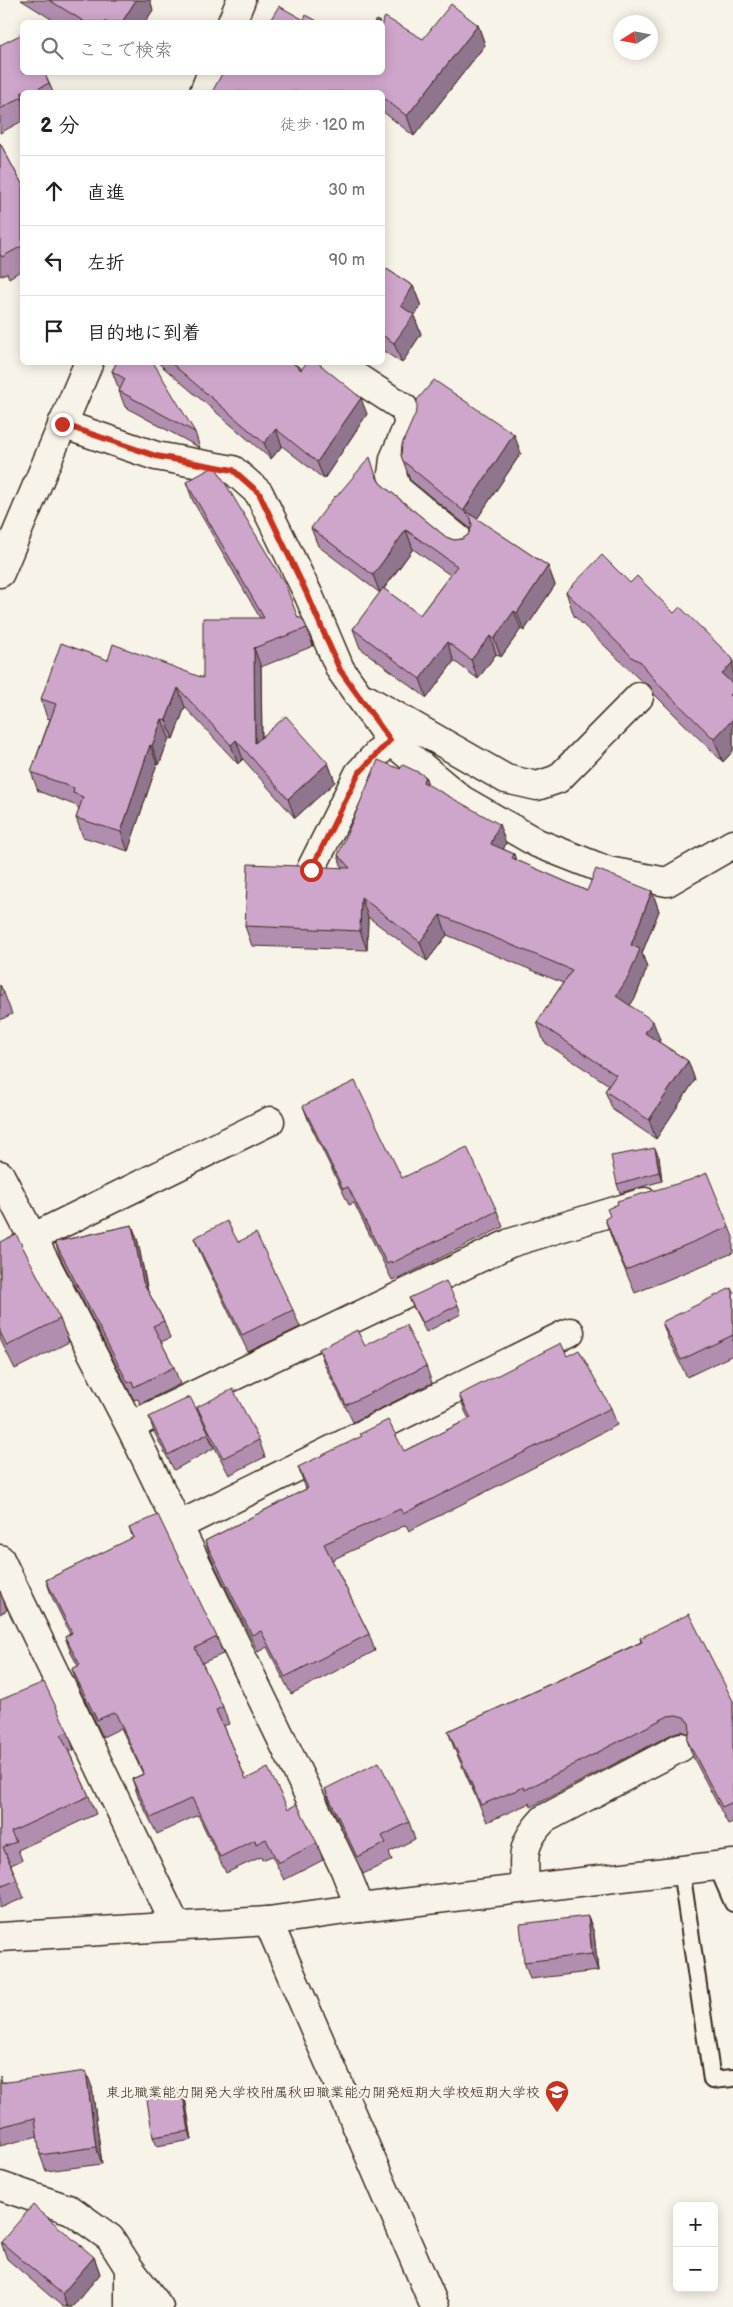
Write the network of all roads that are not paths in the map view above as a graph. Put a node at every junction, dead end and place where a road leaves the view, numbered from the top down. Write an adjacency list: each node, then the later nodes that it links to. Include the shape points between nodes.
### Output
1 (242, 0): 2 (street)
2 (233, 20)
3 (211, 75): 4 (street)
4 (205, 90)
5 (88, 365): 7 (street)
6 (338, 365): 9 (street, via 404,408 409,423 394,459 392,475 397,488)
7 (62, 424): 8 (street); 11 (street, via 156,456 233,470 259,493 340,670)
8 (9, 533): 10 (street)
9 (463, 543)
10 (0, 573)
11 (358, 694): 12 (street, via 506,779 537,786 558,779); 13 (street)
12 (639, 697)
13 (390, 740): 14 (street, via 462,800 537,843 608,871 667,882); 15 (street, via 359,773)
14 (733, 844)
15 (311, 870)
16 (270, 1121): 19 (street)
17 (0, 1175): 19 (street)
18 (667, 1196): 21 (street, via 510,1243)
19 (32, 1238): 21 (street)
20 (570, 1332): 22 (street)
21 (130, 1426): 22 (street)
22 (178, 1526): 29 (street, via 345,1870)
23 (0, 1558): 31 (street)
24 (682, 1747): 27 (street, via 544,1819 530,1833 524,1851)
25 (725, 1865): 26 (street); 28 (lane)
26 (680, 1870): 27 (street); 33 (lane, via 712,2080)
27 (525, 1888): 29 (street)
28 (733, 1903)
29 (360, 1908): 30 (street)
30 (268, 1921): 31 (street); 38 (street)
31 (176, 1926): 32 (street)
32 (0, 1937)
33 (733, 2078)
34 (0, 2186): 35 (street, via 71,2210 110,2238)
35 (129, 2268): 36 (street); 37 (street)
36 (129, 2307)
37 (158, 2307)
38 (435, 2307)

